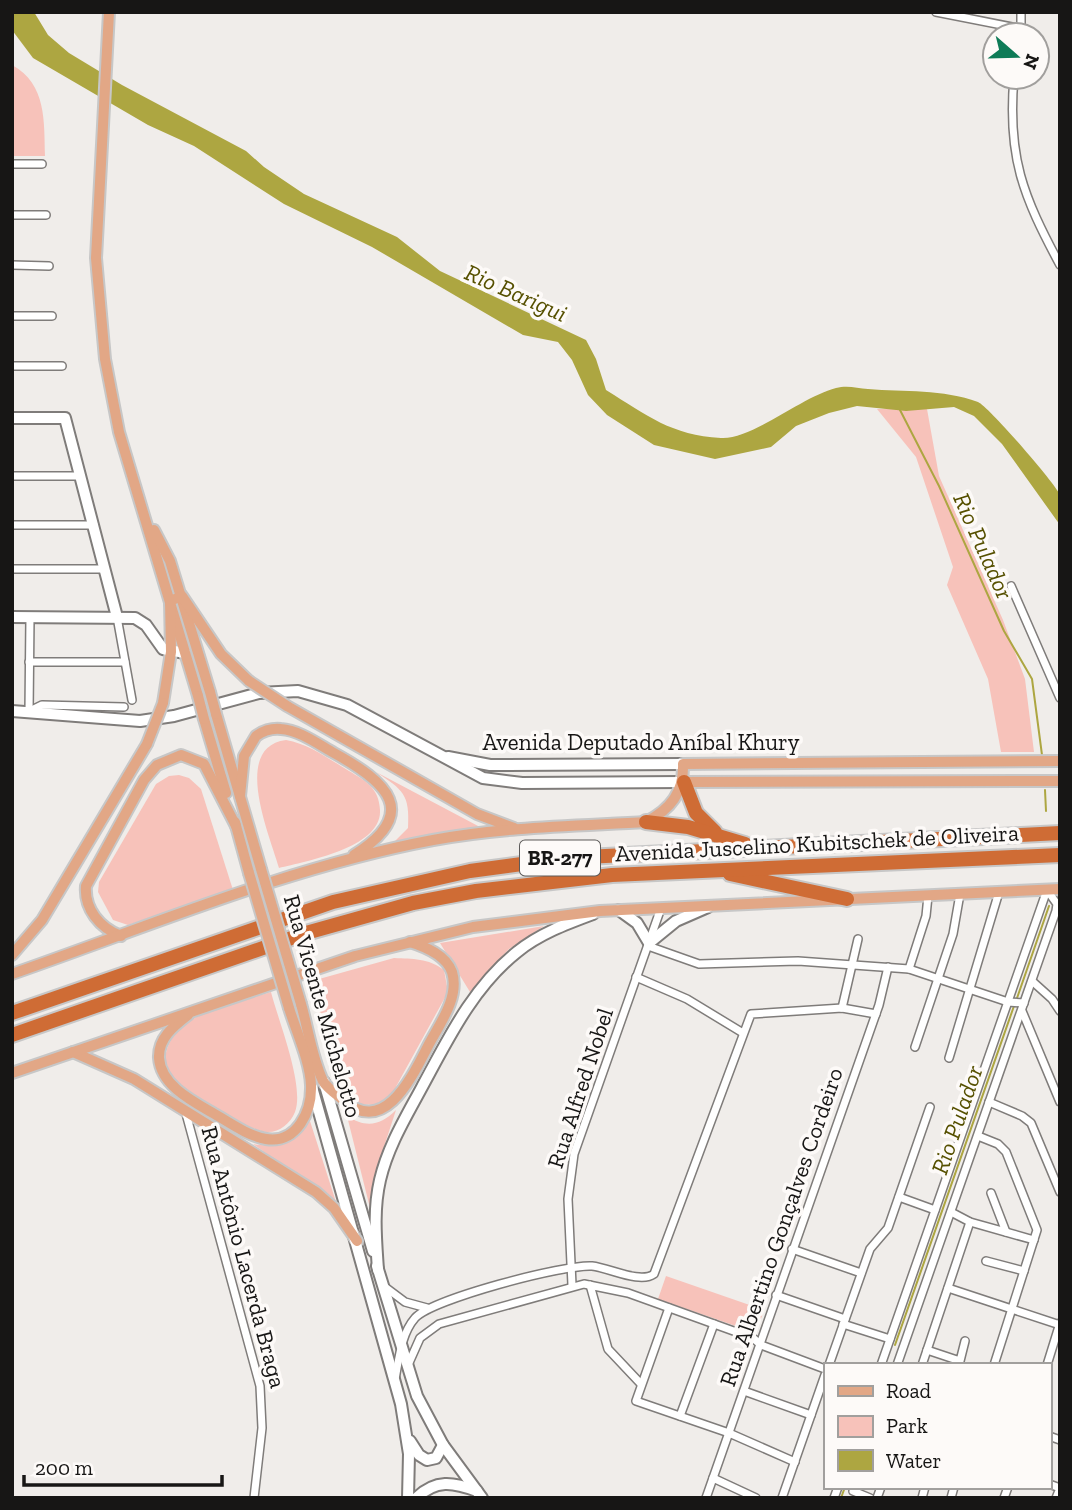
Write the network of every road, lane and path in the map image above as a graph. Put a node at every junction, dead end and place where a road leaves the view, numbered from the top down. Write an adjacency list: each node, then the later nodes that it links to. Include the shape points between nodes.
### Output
1 (109, 12): 19 (main road, Rua Vicente Michelotto, via 96,258 113,407)
2 (936, 12): 3 (street)
3 (981, 22)
4 (1014, 91): 10 (street, via 1016,165)
5 (12, 164): 6 (street)
6 (42, 164)
7 (12, 215): 8 (street)
8 (46, 215)
9 (12, 265): 11 (street)
10 (1060, 265)
11 (50, 266)
12 (12, 316): 13 (street)
13 (52, 316)
14 (12, 366): 15 (street)
15 (62, 366)
16 (12, 418): 18 (main road, via 65,418)
17 (12, 476): 18 (street)
18 (81, 476): 21 (main road)
19 (145, 516): 25 (main road, Rua Vicente Michelotto, via 165,549); 26 (main road, Rua Vicente Michelotto)
20 (12, 525): 21 (street)
21 (94, 525): 23 (main road)
22 (12, 569): 23 (street)
23 (106, 569): 29 (main road)
24 (1012, 586): 34 (street)
25 (182, 596): 26 (main road); 44 (main road, Rua Vicente Michelotto, bridge); 47 (main road, bridge, via 221,654 249,681 477,814)
26 (170, 601): 30 (main road); 31 (main road, Rua Vicente Michelotto)
27 (12, 617): 28 (main road)
28 (30, 617): 29 (main road); 32 (street)
29 (117, 617): 30 (main road, via 144,623 160,647); 33 (street)
30 (171, 652): 31 (main road); 72 (main road, bridge, via 163,703 147,744 42,920)
31 (185, 653): 46 (main road, Rua Vicente Michelotto, bridge)
32 (29, 662): 33 (street); 38 (street)
33 (125, 662): 35 (street)
34 (1060, 698)
35 (132, 700)
36 (124, 707): 38 (street, via 42,705)
37 (12, 711): 38 (main road)
38 (29, 712): 39 (main road, via 140,721 259,693 298,691 347,705)
39 (435, 754): 41 (main road, Avenida Deputado Aníbal Khury, via 490,765); 43 (main road, Avenida Deputado Aníbal Khury, via 470,773 509,783)
40 (1060, 761): 41 (main road, Avenida Deputado Aníbal Khury)
41 (683, 764): 43 (main road)
42 (1060, 781): 43 (main road, Avenida Deputado Aníbal Khury)
43 (684, 782): 45 (main road, via 672,802); 49 (highway, via 688,799 705,825)
44 (240, 796): 52 (main road, via 247,749 256,736 271,729 297,733 366,771 387,795 390,817 377,838); 94 (main road, Rua Vicente Michelotto, bridge)
45 (646, 822): 47 (main road); 49 (highway, via 688,827)
46 (236, 827): 66 (main road, via 204,764 181,755 156,765 88,879 86,901); 95 (main road, Rua Vicente Michelotto, bridge)
47 (520, 830): 52 (main road, via 456,836)
48 (1060, 833): 50 (highway, Avenida Juscelino Kubitschek de Oliveira / BR-277)
49 (732, 841): 50 (highway)
50 (763, 848): 86 (highway, Avenida Juscelino Kubitschek de Oliveira / BR-277, via 566,858 415,881 302,912)
51 (1060, 855): 53 (highway, Avenida Juscelino Kubitschek de Oliveira / BR-277)
52 (341, 863): 67 (main road)
53 (708, 870): 59 (highway); 89 (highway, Avenida Juscelino Kubitschek de Oliveira / BR-277, via 555,880 414,903 306,933)
54 (1060, 889): 55 (main road)
55 (1047, 890): 56 (main road); 64 (street); 81 (street)
56 (999, 892): 57 (main road); 80 (street)
57 (960, 894): 58 (main road); 78 (street)
58 (928, 896): 59 (main road); 75 (street)
59 (847, 899): 60 (main road)
60 (709, 906): 61 (main road); 71 (main road, via 676,921)
61 (661, 908): 62 (main road); 71 (street, Rua Alfred Nobel)
62 (619, 910): 63 (main road); 71 (main road, via 637,923)
63 (600, 911): 69 (main road, via 510,921); 113 (main road, via 528,943 501,966 463,1013 384,1165 376,1205)
64 (1058, 911): 65 (street); 79 (street)
65 (1060, 920)
66 (104, 927): 67 (main road); 70 (main road)
67 (121, 936): 70 (main road)
68 (858, 939): 73 (street)
69 (407, 942): 84 (main road); 94 (main road, via 444,959 453,986 444,1015 407,1084 388,1105 365,1111 345,1103)
70 (99, 944): 76 (main road)
71 (648, 945): 73 (street, via 699,964); 77 (street, Rua Alfred Nobel)
72 (12, 956)
73 (852, 964): 74 (street); 83 (street)
74 (888, 967): 75 (street); 87 (street, Rua Albertino Gonçalves Cordeiro)
75 (909, 969): 78 (street)
76 (12, 974)
77 (636, 977): 88 (street, via 687,999); 112 (street, Rua Alfred Nobel, via 574,1154 568,1199)
78 (940, 978): 80 (street); 90 (street)
79 (1032, 981): 82 (street); 85 (street)
80 (971, 989): 81 (street); 92 (street)
81 (1008, 1002): 82 (street); 104 (street)
82 (1023, 1007): 96 (street); 97 (street)
83 (842, 1008): 87 (street); 88 (street, via 751,1014)
84 (193, 1010): 91 (main road); 95 (main road, via 167,1034 159,1059 165,1076 186,1097 243,1130 274,1140 292,1134 303,1121)
85 (1060, 1011)
86 (12, 1013)
87 (876, 1014): 110 (street, Rua Albertino Gonçalves Cordeiro)
88 (743, 1032): 112 (street, via 651,1277)
89 (12, 1035)
90 (915, 1047)
91 (74, 1052): 93 (main road); 99 (main road, via 123,1073)
92 (949, 1058)
93 (12, 1073)
94 (324, 1082): 113 (main road, Rua Vicente Michelotto)
95 (311, 1084): 109 (main road, Rua Vicente Michelotto)
96 (989, 1102): 100 (street); 101 (street, via 1031,1123)
97 (1060, 1102)
98 (930, 1107): 103 (street)
99 (185, 1110): 109 (main road, via 326,1200); 154 (street, Rua Antônio Lacerda Braga, via 260,1386 262,1429)
100 (978, 1136): 105 (street); 108 (street, via 1006,1152 1035,1222)
101 (1060, 1192)
102 (991, 1193): 107 (street)
103 (899, 1197): 104 (street); 115 (street, via 887,1230 871,1246)
104 (935, 1210): 127 (street)
105 (951, 1212): 106 (street); 134 (street)
106 (970, 1222): 107 (street); 119 (street)
107 (1006, 1232): 108 (street)
108 (1034, 1240): 114 (street)
109 (357, 1241): 141 (main road, Rua Vicente Michelotto)
110 (792, 1249): 115 (street); 120 (street, Rua Albertino Gonçalves Cordeiro)
111 (986, 1261): 114 (street)
112 (571, 1266): 117 (street, Rua Alfred Nobel); 121 (street)
113 (379, 1270): 116 (main road, Rua Vicente Michelotto)
114 (1024, 1271): 123 (street)
115 (861, 1273): 124 (street)
116 (383, 1285): 121 (street, via 405,1302); 130 (main road, Rua Vicente Michelotto)
117 (572, 1285): 118 (street); 138 (street, via 439,1324 420,1338)
118 (590, 1285): 122 (street); 142 (street, via 608,1349)
119 (948, 1288): 123 (street); 131 (street)
120 (776, 1294): 124 (street); 129 (street, Rua Albertino Gonçalves Cordeiro)
121 (427, 1308): 130 (street, via 412,1322)
122 (669, 1308): 125 (street); 142 (street)
123 (1012, 1309): 126 (street); 136 (street)
124 (844, 1322): 127 (street); 132 (street)
125 (714, 1324): 129 (street); 145 (street)
126 (1060, 1324): 137 (street)
127 (890, 1339): 133 (street)
128 (965, 1340): 131 (street, via 960,1361)
129 (761, 1345): 139 (street); 143 (street, Rua Albertino Gonçalves Cordeiro)
130 (402, 1347): 138 (main road, Rua Vicente Michelotto); 141 (street)
131 (927, 1350): 135 (street)
132 (830, 1363)
133 (882, 1363)
134 (898, 1363)
135 (923, 1363)
136 (995, 1363)
137 (1047, 1363)
138 (408, 1367): 148 (main road, Rua Vicente Michelotto, via 424,1412)
139 (824, 1369)
140 (824, 1378): 144 (street)
141 (395, 1379): 147 (main road, Rua Vicente Michelotto)
142 (641, 1384): 145 (street, via 635,1400)
143 (744, 1391): 144 (street); 146 (street, Rua Albertino Gonçalves Cordeiro)
144 (811, 1415): 149 (street)
145 (680, 1416): 146 (street)
146 (729, 1433): 149 (street); 150 (street, Rua Albertino Gonçalves Cordeiro)
147 (407, 1435): 148 (main road, via 427,1460 439,1455); 155 (main road, Rua Vicente Michelotto)
148 (443, 1445): 153 (main road, Rua Vicente Michelotto)
149 (795, 1462): 159 (street)
150 (713, 1478): 157 (street, Rua Albertino Gonçalves Cordeiro); 158 (street)
151 (1051, 1486): 161 (street, via 1060,1488)
152 (852, 1492): 160 (street)
153 (479, 1494): 156 (main road, via 442,1483)
154 (254, 1498)
155 (408, 1498)
156 (416, 1498)
157 (706, 1498)
158 (756, 1498)
159 (782, 1498)
160 (870, 1498)
161 (1056, 1498)

